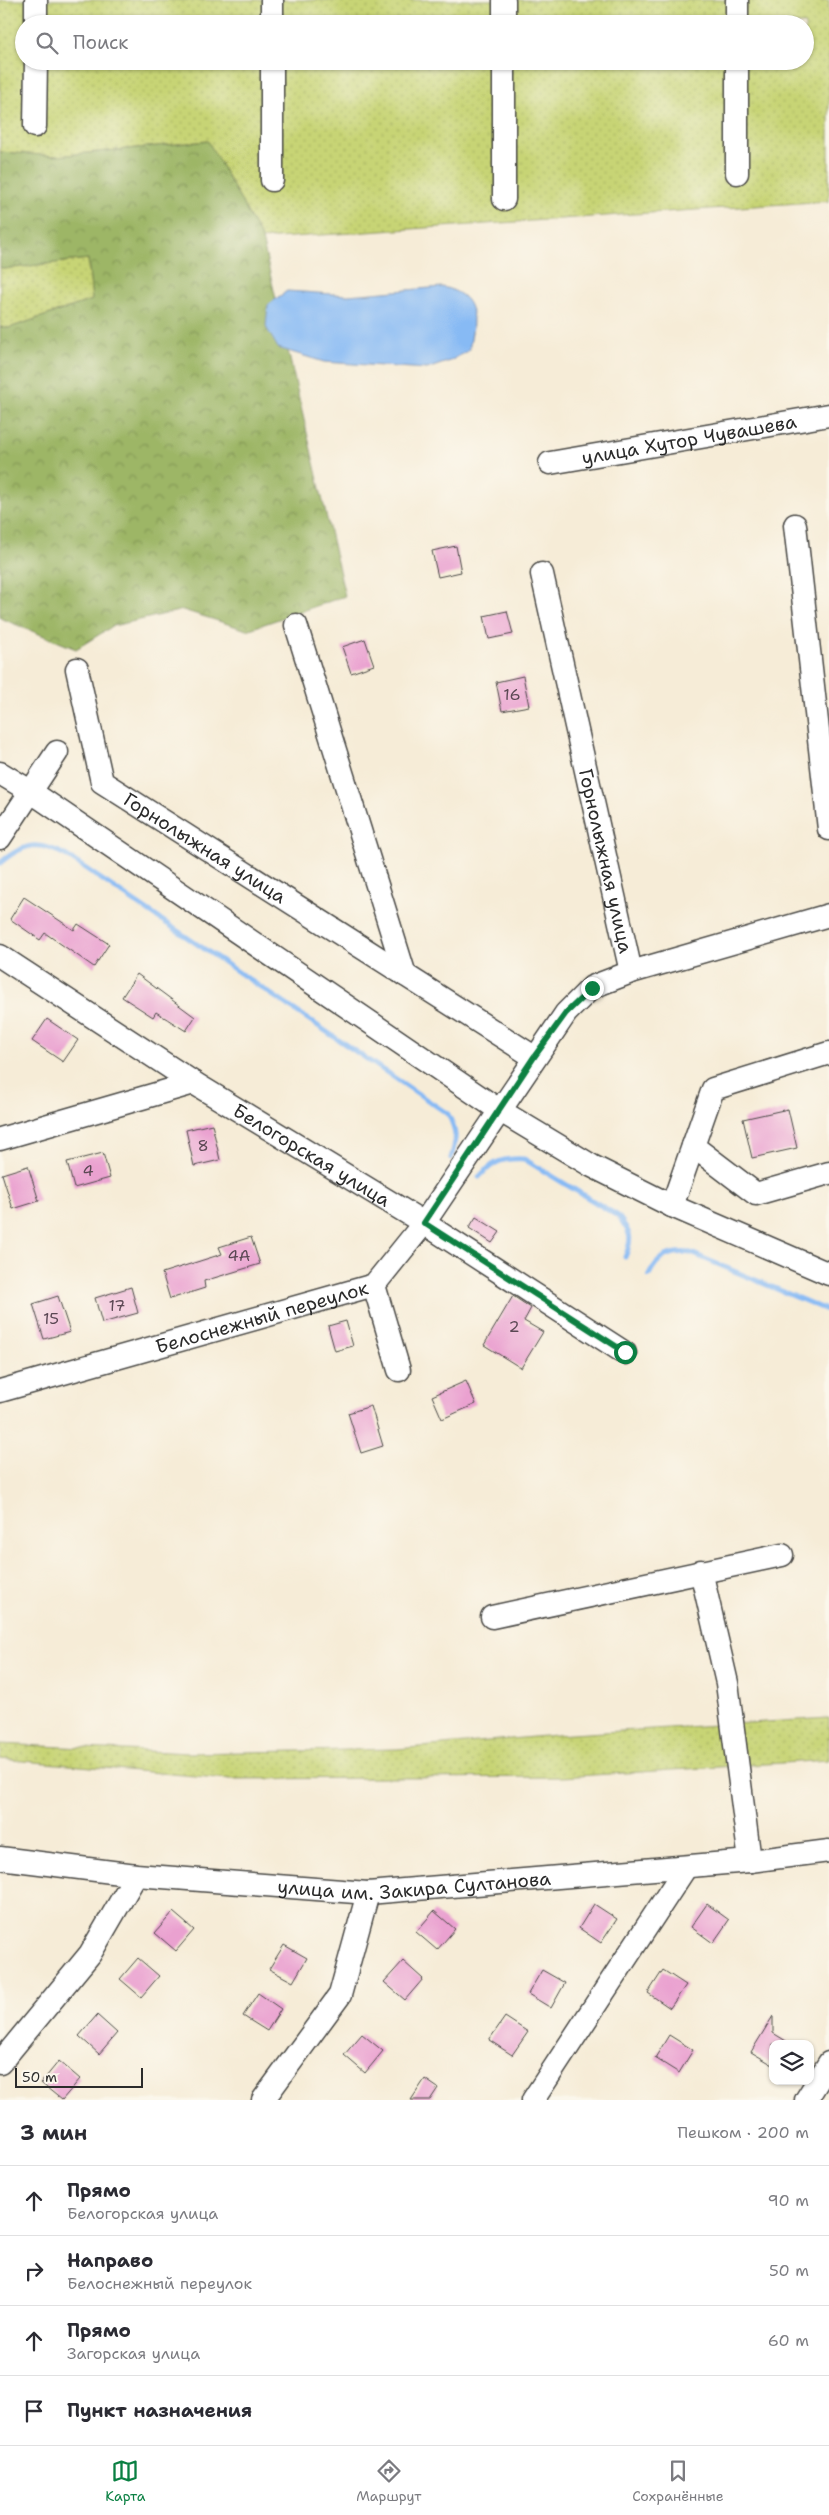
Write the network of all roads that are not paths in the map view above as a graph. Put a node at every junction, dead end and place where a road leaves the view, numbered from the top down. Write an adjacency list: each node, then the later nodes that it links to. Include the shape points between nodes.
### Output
1 (36, 0): 5 (street)
2 (272, 0): 6 (street)
3 (504, 0): 7 (street)
4 (737, 0): 8 (street)
5 (36, 15)
6 (272, 15)
7 (504, 15)
8 (737, 15)
9 (36, 70): 13 (street)
10 (272, 70): 15 (street)
11 (504, 70): 16 (street)
12 (737, 70): 14 (street)
13 (35, 126)
14 (737, 173)
15 (272, 180)
16 (504, 199)
17 (829, 415): 18 (street, улица Хутор Чувашева)
18 (550, 463)
19 (796, 525): 26 (street)
20 (542, 574): 30 (street, Горнолыжная улица)
21 (296, 625): 31 (street)
22 (77, 669): 31 (street, Горнолыжная улица, via 102,782)
23 (57, 752): 25 (street)
24 (0, 773): 25 (street)
25 (30, 791): 27 (street); 35 (street)
26 (829, 829)
27 (0, 838)
28 (829, 915): 30 (street, Белоснежный переулок)
29 (0, 956): 34 (street, Белогорская улица)
30 (631, 972): 33 (street, Белоснежный переулок, via 592,988 566,1013)
31 (405, 975): 33 (street, Горнолыжная улица)
32 (829, 1053): 37 (street, via 713,1089)
33 (534, 1057): 35 (street, Белоснежный переулок)
34 (194, 1083): 36 (street); 40 (street, Белогорская улица)
35 (499, 1110): 39 (street, via 592,1166); 40 (street, Белоснежный переулок)
36 (0, 1140)
37 (693, 1146): 38 (street, via 756,1194); 39 (street)
38 (829, 1173)
39 (672, 1206): 41 (street)
40 (424, 1223): 42 (street, Белоснежный переулок); 43 (street, Белогорская улица)
41 (829, 1274)
42 (374, 1285): 44 (street); 45 (street, Белоснежный переулок)
43 (625, 1352)
44 (399, 1370)
45 (0, 1391)
46 (782, 1555): 47 (street)
47 (701, 1571): 48 (street); 51 (street, via 727,1684)
48 (492, 1617)
49 (829, 1851): 51 (street, улица им. Закира Султанова)
50 (0, 1858): 53 (street, улица им. Закира Султанова)
51 (750, 1862): 52 (street, улица им. Закира Султанова)
52 (686, 1867): 54 (street, улица им. Закира Султанова); 58 (street)
53 (136, 1876): 54 (street, улица им. Закира Султанова); 55 (street, via 90,1954)
54 (368, 1893): 57 (street, via 340,1995)
55 (0, 2063)
56 (829, 2063): 59 (street)
57 (263, 2100)
58 (534, 2100)
59 (806, 2100)

